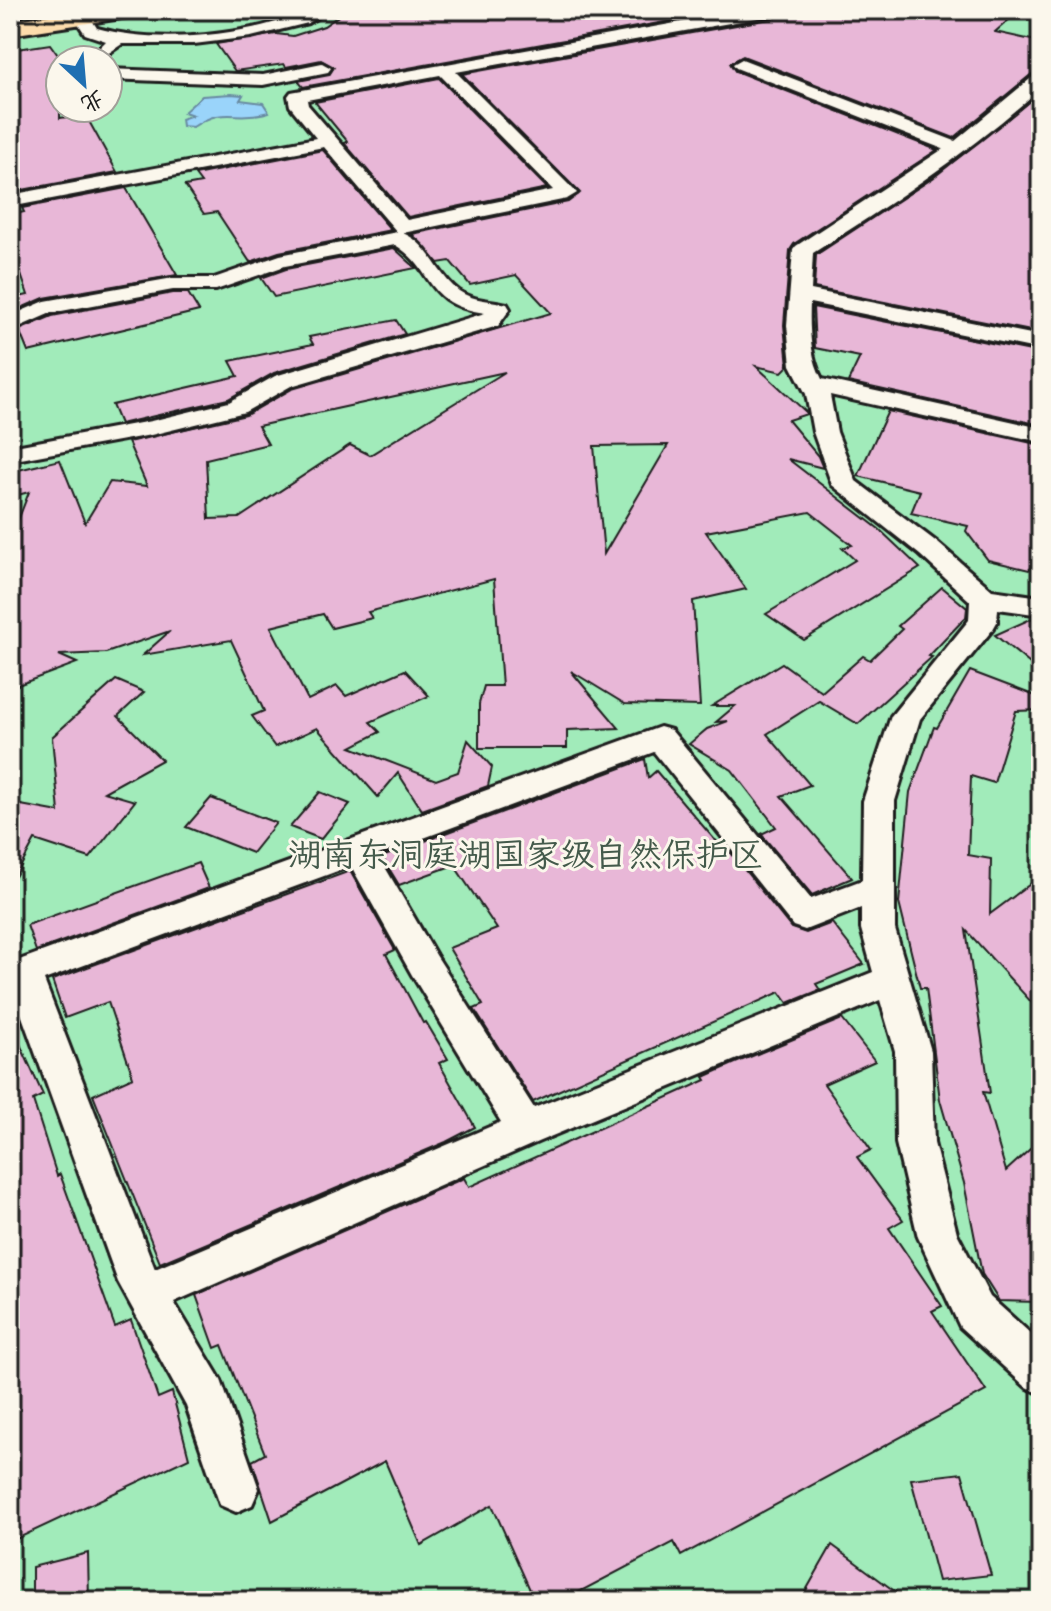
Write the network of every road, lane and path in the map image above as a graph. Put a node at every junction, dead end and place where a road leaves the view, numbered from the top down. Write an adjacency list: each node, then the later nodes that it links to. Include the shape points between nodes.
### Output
1 (58, 10): 5 (main road)
2 (128, 10): 6 (main road)
3 (322, 10): 8 (street, via 285,24 182,42)
4 (775, 10): 12 (street)
5 (10, 17)
6 (82, 17): 7 (main road); 8 (street, via 91,31)
7 (10, 28)
8 (118, 39): 9 (street)
9 (112, 44)
10 (742, 64): 16 (street)
11 (322, 68): 13 (street, via 263,80)
12 (445, 71): 15 (street, via 297,96 299,106); 18 (street, via 567,193)
13 (124, 75)
14 (1041, 79): 16 (street)
15 (329, 141): 17 (street); 18 (street)
16 (957, 148): 19 (street, via 803,250)
17 (10, 201)
18 (400, 232): 20 (street, via 280,261 216,284 173,284 56,305); 24 (street, via 459,301 499,309 490,321 283,381 237,407)
19 (802, 295): 21 (street); 22 (street, via 803,365)
20 (10, 324)
21 (1041, 343)
22 (813, 384): 23 (street); 25 (street, via 845,485)
23 (1041, 435)
24 (10, 454)
25 (984, 598): 26 (street); 28 (street, via 983,622 906,716 879,801)
26 (1041, 606)
27 (358, 849): 28 (street, via 660,738 805,916); 30 (street); 31 (street, via 24,973)
28 (879, 887): 29 (street, via 878,929)
29 (893, 979): 30 (street); 32 (street, via 913,1051 915,1143 938,1237 975,1312)
30 (526, 1129): 31 (street)
31 (146, 1294): 33 (street, via 205,1396)
32 (1041, 1372)
33 (236, 1489)

